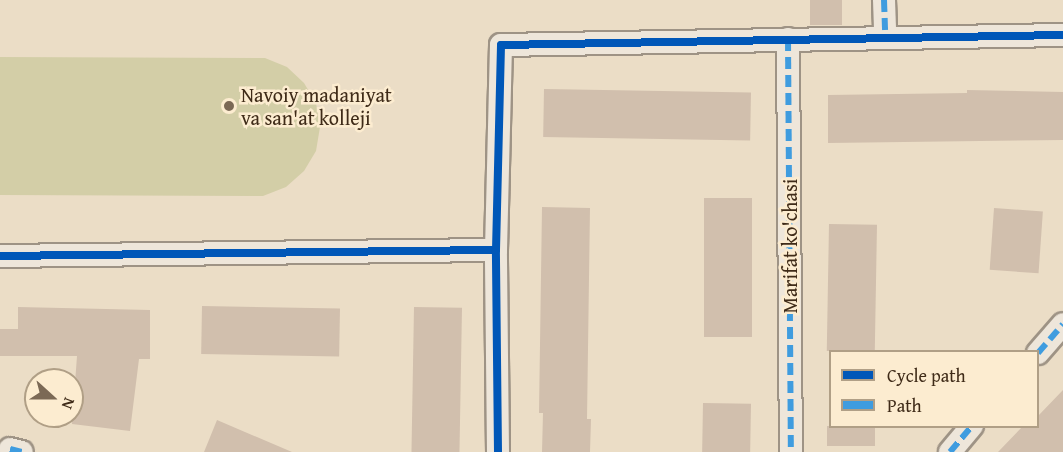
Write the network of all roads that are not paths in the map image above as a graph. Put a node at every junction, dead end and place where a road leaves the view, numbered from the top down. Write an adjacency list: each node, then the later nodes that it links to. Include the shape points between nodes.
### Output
1 (884, 0): 3 (street)
2 (1063, 35): 3 (street)
3 (885, 37): 4 (street)
4 (788, 39): 5 (street, via 501,45); 11 (street, Marifat ko'chasi)
5 (496, 250): 6 (street); 10 (street)
6 (0, 256)
7 (1063, 324): 8 (street)
8 (1039, 352)
9 (970, 428): 12 (street)
10 (498, 452)
11 (791, 452)
12 (950, 452)

